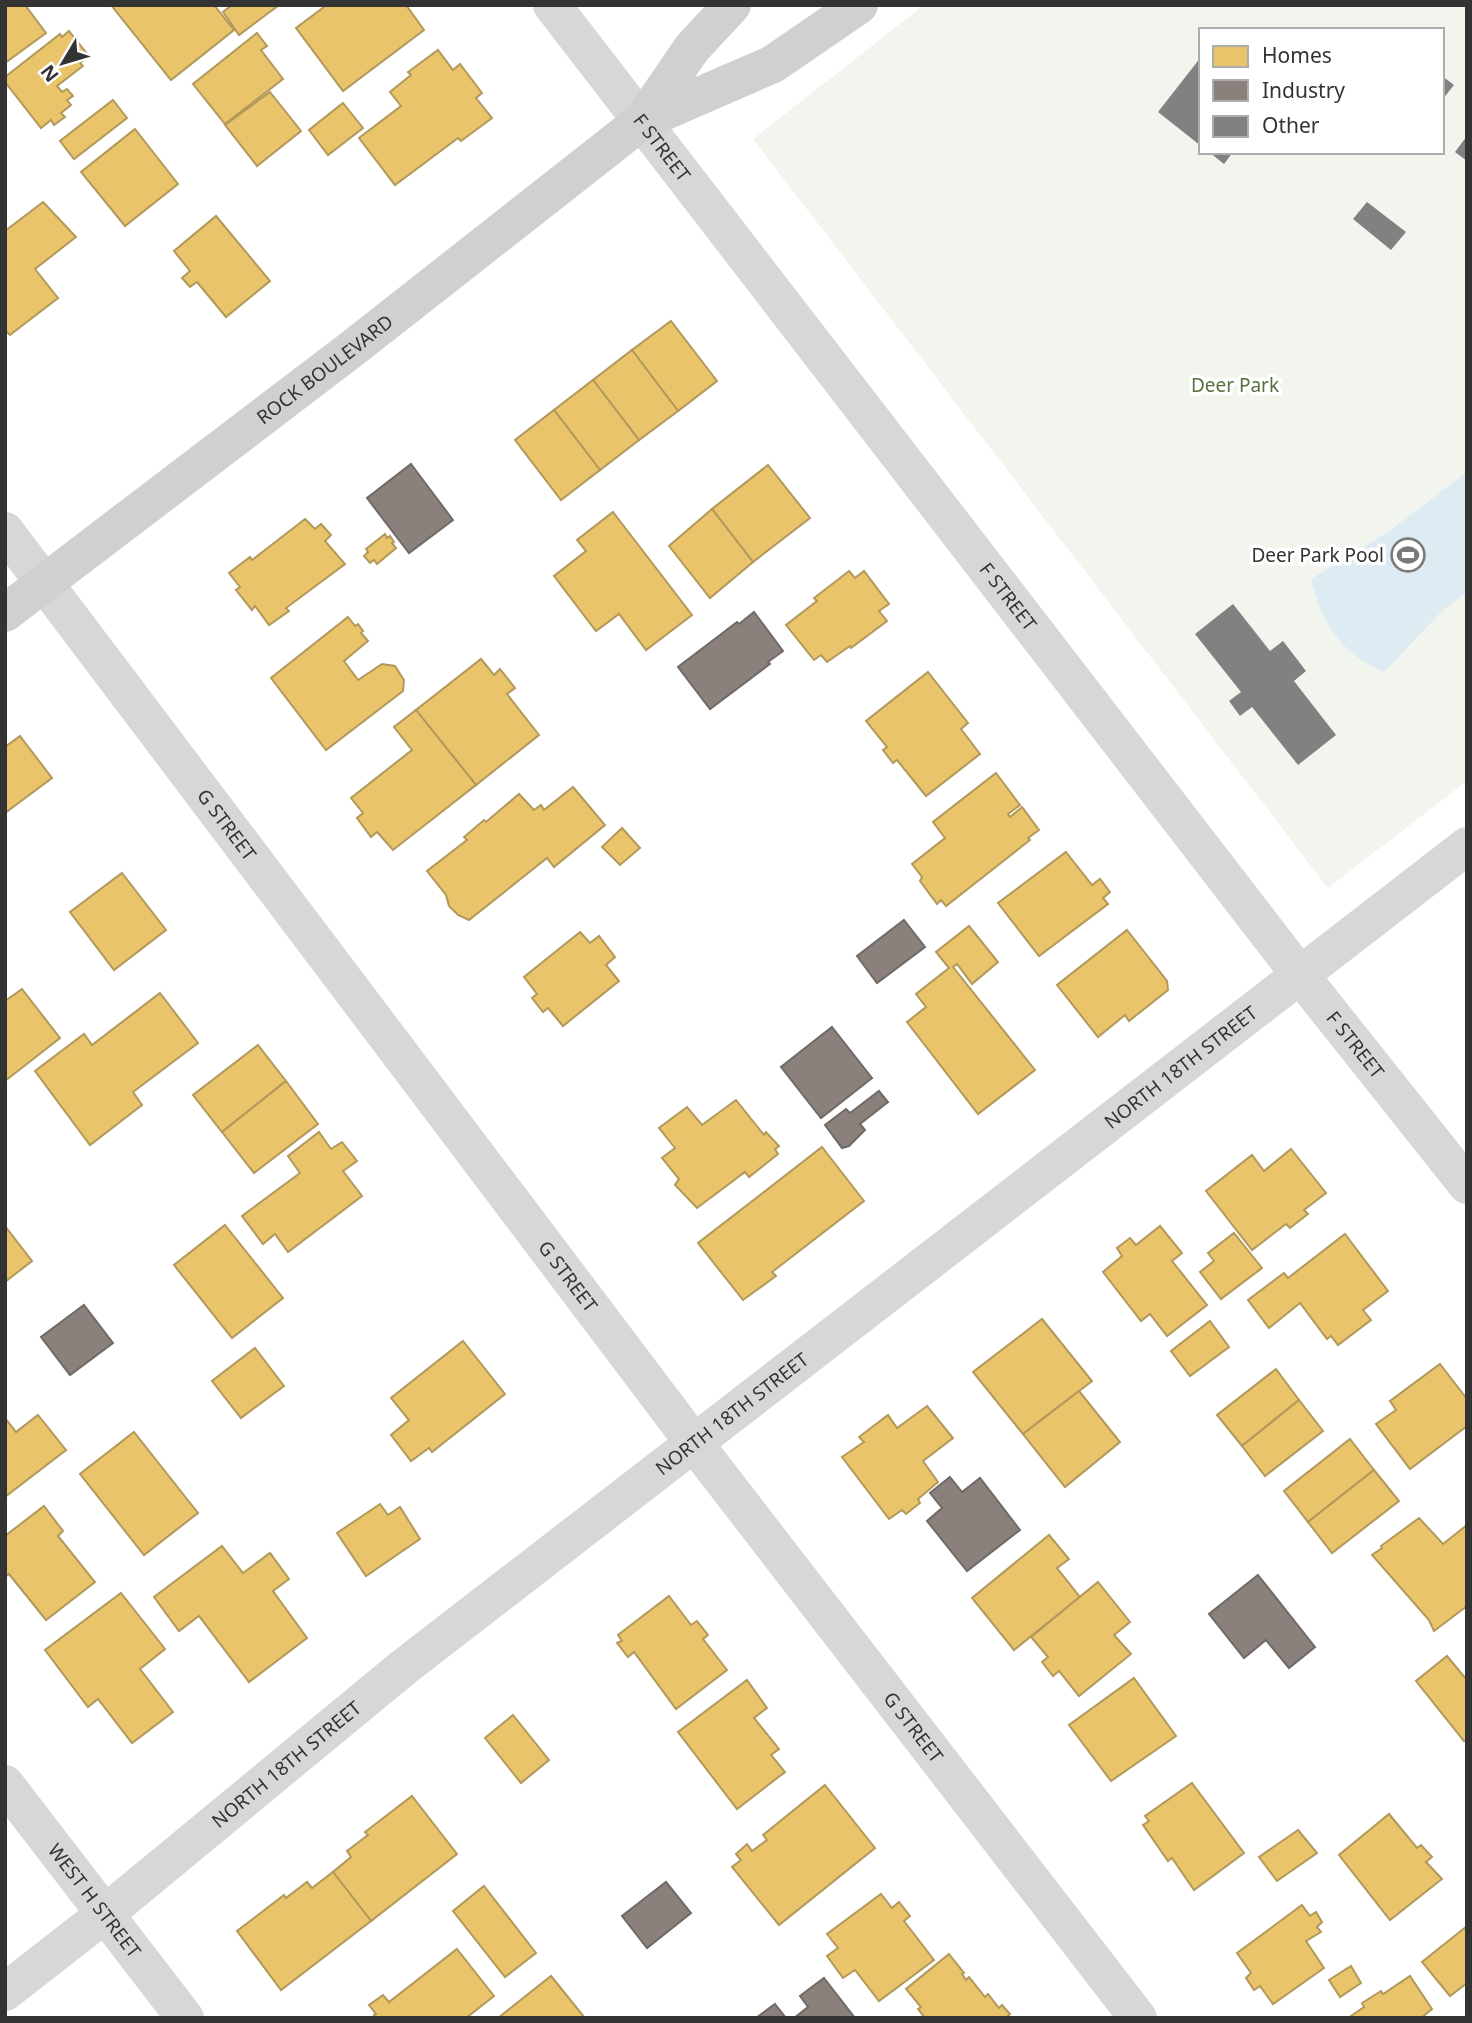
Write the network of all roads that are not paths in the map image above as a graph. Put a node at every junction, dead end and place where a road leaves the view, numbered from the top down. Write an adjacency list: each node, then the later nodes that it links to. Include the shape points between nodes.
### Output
1 (552, 5): 4 (street, F STREET)
2 (732, 5): 4 (main road, ROCK BOULEVARD, via 692,48)
3 (859, 5): 4 (main road, ROCK BOULEVARD, via 773,64)
4 (642, 121): 6 (main road, ROCK BOULEVARD); 9 (street, F STREET)
5 (5, 531): 6 (street, G STREET)
6 (46, 582): 7 (main road, ROCK BOULEVARD); 11 (street, G STREET)
7 (5, 613)
8 (1467, 846): 9 (street, NORTH 18TH STREET)
9 (1300, 975): 10 (street, F STREET); 11 (street, NORTH 18TH STREET)
10 (1467, 1185)
11 (694, 1443): 13 (street, NORTH 18TH STREET, via 404,1667); 16 (street, G STREET)
12 (5, 1784): 13 (street, WEST H STREET)
13 (105, 1914): 14 (street, NORTH 18TH STREET); 15 (street, WEST H STREET)
14 (5, 1992)
15 (186, 2018)
16 (1138, 2018)

